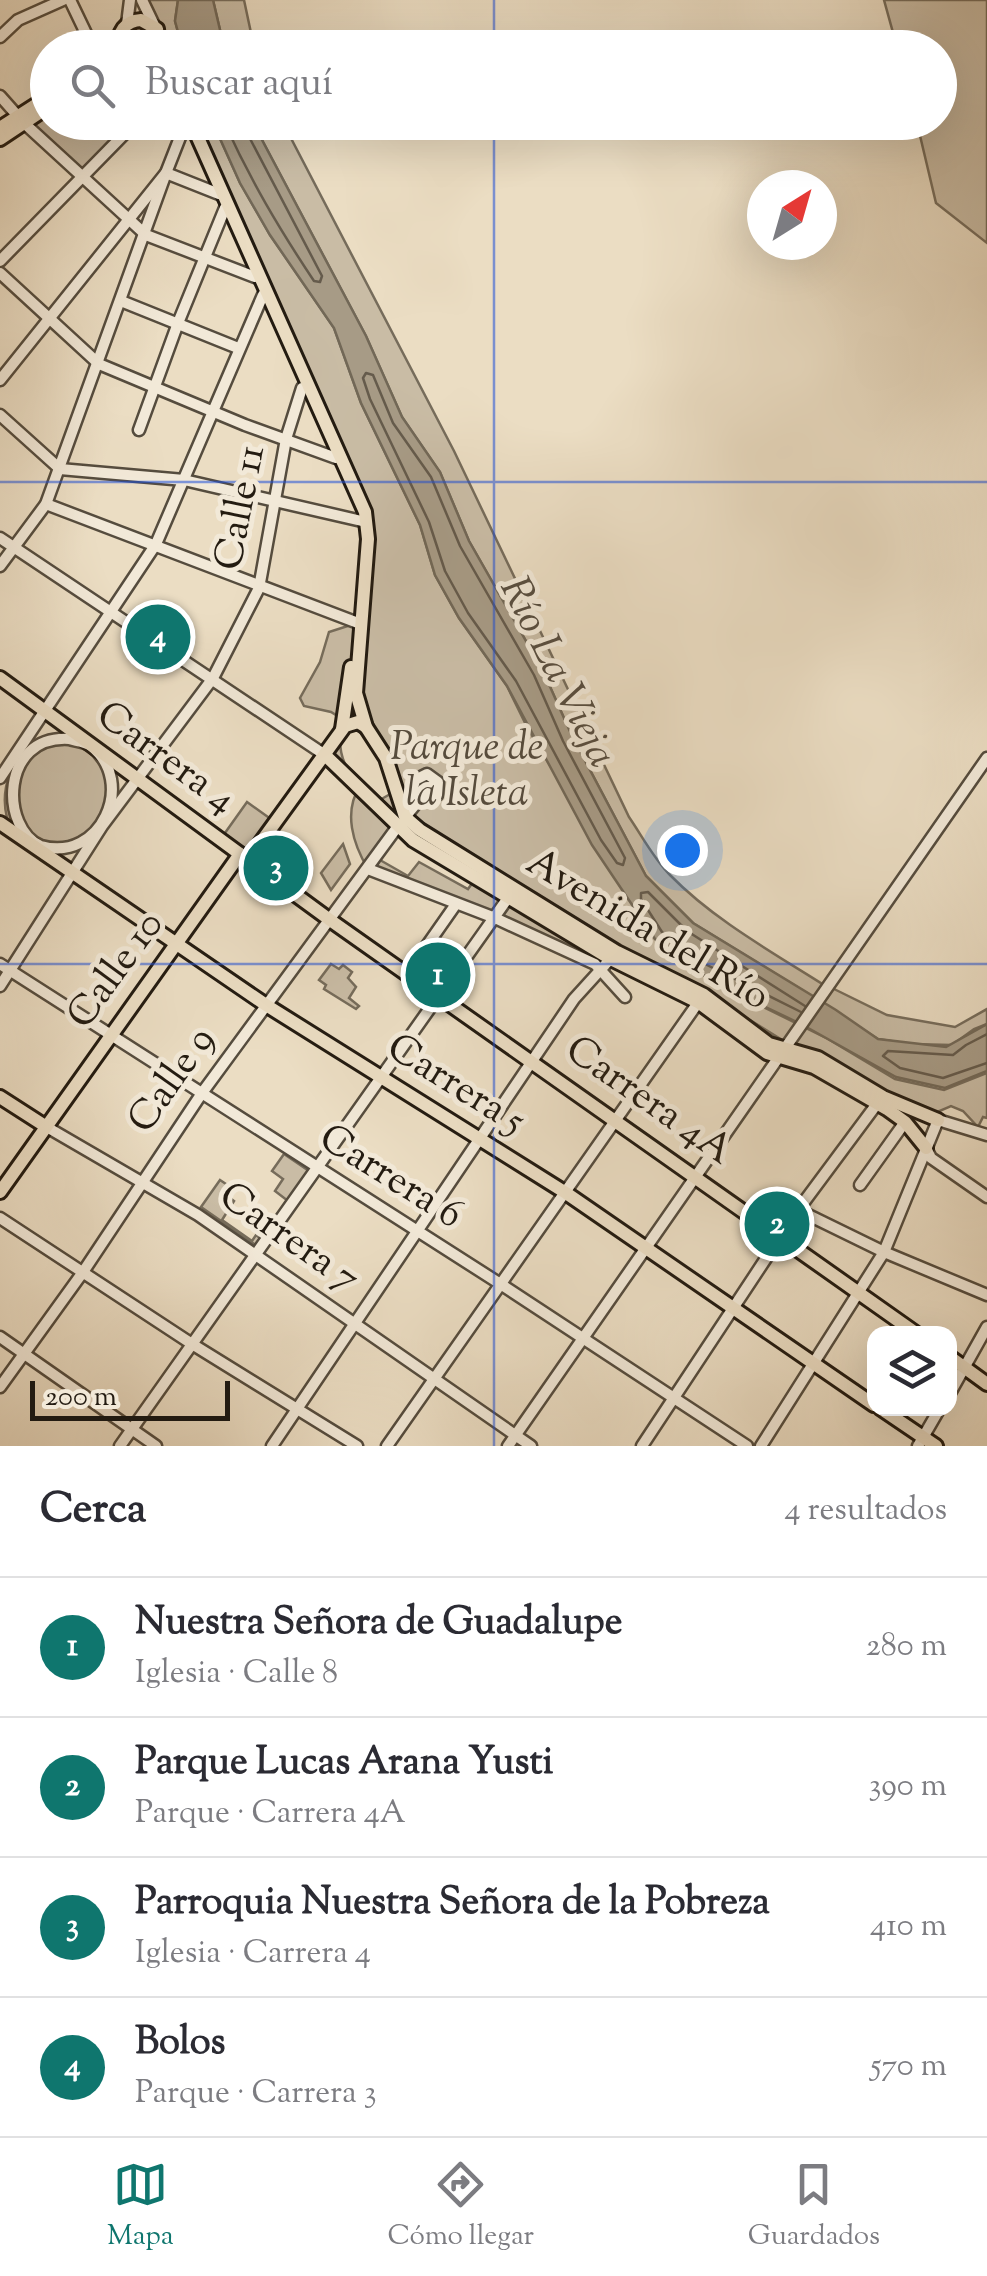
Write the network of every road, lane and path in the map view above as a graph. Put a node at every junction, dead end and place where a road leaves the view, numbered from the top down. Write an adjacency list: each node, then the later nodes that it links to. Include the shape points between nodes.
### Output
1 (67, 0): 5 (street); 9 (street, via 18,20)
2 (130, 0): 6 (street)
3 (142, 0): 4 (street)
4 (154, 25): 7 (main road, via 141,20); 8 (main road)
5 (83, 30)
6 (122, 30)
7 (130, 30)
8 (157, 30)
9 (0, 37)
10 (0, 96): 13 (street)
11 (30, 112): 13 (main road)
12 (30, 116): 13 (main road)
13 (21, 120): 14 (main road); 15 (street); 16 (main road)
14 (0, 128)
15 (30, 128)
16 (0, 140)
17 (43, 140): 23 (street)
18 (118, 140): 23 (street)
19 (180, 140): 22 (street)
20 (196, 140): 24 (main road, Avenida del Río)
21 (196, 140): 50 (main road, Avenida del Río)
22 (166, 173): 24 (street); 26 (street); 27 (street)
23 (82, 176): 26 (street); 29 (street)
24 (218, 194): 25 (main road, Avenida del Río)
25 (224, 208): 28 (street); 31 (main road, Avenida del Río)
26 (128, 217): 27 (street); 34 (street)
27 (146, 235): 28 (street); 33 (street)
28 (202, 259): 31 (street); 35 (street)
29 (0, 261)
30 (0, 273): 34 (street)
31 (255, 277): 32 (main road, Avenida del Río)
32 (262, 295): 36 (street); 40 (main road, Avenida del Río)
33 (122, 301): 35 (street); 37 (street)
34 (49, 319): 37 (street); 38 (street)
35 (178, 322): 36 (street); 39 (street)
36 (238, 348): 41 (street)
37 (99, 364): 39 (street); 46 (street)
38 (0, 380)
39 (155, 388): 41 (street); 43 (street)
40 (302, 388): 44 (street, Calle 11); 45 (main road, Avenida del Río)
41 (211, 411): 44 (street); 47 (street)
42 (0, 415): 46 (street)
43 (139, 430)
44 (286, 440): 45 (street); 48 (street, Calle 11)
45 (336, 458): 50 (main road, Avenida del Río)
46 (60, 469): 47 (street); 49 (street)
47 (184, 480): 48 (street); 52 (street)
48 (277, 500): 50 (street); 55 (street, Calle 11)
49 (46, 504): 52 (street); 53 (street)
50 (365, 521): 57 (main road, Avenida del Río); 61 (main road, Avenida del Río, via 356,693)
51 (0, 538): 53 (street)
52 (156, 544): 55 (street); 56 (street)
53 (14, 548): 54 (street); 56 (street)
54 (0, 566)
55 (259, 588): 57 (street); 59 (street, Calle 11)
56 (112, 612): 59 (street); 60 (street)
57 (358, 624): 62 (main road, Avenida del Río)
58 (0, 678): 60 (main road, Carrera 4)
59 (213, 678): 64 (street); 68 (street, Calle 11)
60 (43, 710): 63 (main road, Carrera 4); 66 (street)
61 (366, 727): 62 (main road, via 353,722); 69 (main road, Avenida del Río, via 386,758)
62 (341, 731): 64 (main road, Calle 10); 70 (main road, Avenida del Río, via 345,768)
63 (90, 745): 66 (street, via 47,740); 68 (main road, Carrera 4); 74 (street, via 110,784)
64 (325, 755): 70 (main road, Avenida del Río); 76 (main road, Calle 10)
65 (987, 758): 94 (street)
66 (9, 763): 67 (street); 75 (street, via 2,806)
67 (0, 778)
68 (138, 780): 74 (street, Calle 11); 76 (main road, Carrera 4)
69 (394, 788): 70 (main road, via 386,798); 72 (main road, Avenida del Río)
70 (370, 794): 72 (main road, Avenida del Río)
71 (418, 798): 72 (street, Calle 9)
72 (402, 821): 77 (street, Calle 9); 79 (main road, Avenida del Río, via 413,840); 84 (main road, Avenida del Río)
73 (0, 823): 75 (main road, Carrera 5)
74 (102, 826): 75 (street, via 66,848); 78 (street, Calle 11)
75 (24, 840): 78 (main road, Carrera 5)
76 (244, 857): 82 (main road, Carrera 4); 83 (main road, Calle 10)
77 (368, 868): 80 (street); 82 (street, Calle 9)
78 (71, 872): 83 (main road, Carrera 5); 85 (street, Calle 11)
79 (508, 898): 81 (street); 84 (main road, Avenida del Río)
80 (456, 904): 81 (street); 87 (street)
81 (494, 918): 86 (street); 89 (street)
82 (330, 920): 87 (main road, Carrera 4); 92 (street, Calle 9)
83 (177, 944): 92 (main road, Carrera 5); 93 (main road, Calle 10)
84 (614, 955): 86 (street); 91 (main road, Avenida del Río)
85 (5, 968): 88 (street, Calle 11); 93 (street, Carrera 6)
86 (600, 970): 90 (street); 95 (street)
87 (407, 974): 89 (main road, Carrera 4)
88 (0, 986)
89 (438, 996): 95 (main road, Carrera 4A); 96 (street)
90 (625, 997)
91 (701, 999): 94 (main road, Avenida del Río); 100 (street)
92 (266, 1005): 96 (main road, Carrera 5); 97 (street, Calle 9)
93 (112, 1034): 97 (street, Carrera 6); 103 (main road, Calle 10)
94 (784, 1050): 99 (main road, Avenida del Río, via 818,1058); 108 (street)
95 (533, 1061): 100 (main road, Carrera 4A); 105 (street)
96 (381, 1078): 105 (main road, Carrera 5); 107 (street)
97 (202, 1093): 107 (street, Carrera 6); 110 (street, Calle 9)
98 (0, 1097): 103 (main road, Carrera 7)
99 (880, 1100): 101 (main road, Avenida del Río); 102 (main road, Avenida del Río); 115 (street)
100 (615, 1118): 108 (main road, Carrera 4A); 113 (street)
101 (938, 1120): 104 (street); 106 (street)
102 (905, 1122): 106 (main road, Avenida del Río); 111 (street)
103 (45, 1126): 109 (main road, Calle 10); 110 (street, Carrera 7); 112 (main road, Calle 10)
104 (987, 1135)
105 (480, 1140): 113 (main road, Carrera 5); 117 (street)
106 (926, 1148): 114 (street); 120 (street)
107 (318, 1168): 117 (street, Carrera 6); 121 (street)
108 (696, 1176): 118 (main road, Carrera 4A); 119 (street)
109 (0, 1179)
110 (144, 1180): 121 (street, Carrera 7); 122 (street, Calle 9)
111 (860, 1185)
112 (0, 1192)
113 (566, 1193): 119 (main road, Carrera 5); 123 (street)
114 (987, 1197)
115 (798, 1210): 118 (street); 120 (street)
116 (0, 1218): 122 (street)
117 (419, 1233): 123 (street, Carrera 6); 127 (street)
118 (781, 1236): 124 (main road, Carrera 4A); 126 (street)
119 (646, 1250): 126 (main road, Carrera 5); 131 (street)
120 (884, 1252): 124 (street); 125 (street)
121 (256, 1254): 127 (street, Carrera 7); 132 (street)
122 (82, 1272): 132 (street); 133 (street, Calle 9)
123 (502, 1285): 131 (street, Carrera 6); 137 (street)
124 (860, 1292): 128 (main road, Carrera 4A); 135 (street)
125 (987, 1295)
126 (733, 1309): 135 (main road, Carrera 5); 141 (street)
127 (354, 1324): 137 (street, Carrera 7); 143 (street)
128 (906, 1326)
129 (987, 1328): 136 (street)
130 (0, 1337): 133 (street)
131 (583, 1339): 141 (street, Carrera 6); 147 (street)
132 (192, 1344): 143 (street); 146 (street)
133 (22, 1354): 140 (street, Calle 9); 146 (street)
134 (957, 1362): 136 (main road)
135 (812, 1363): 142 (main road, Carrera 5); 158 (street)
136 (964, 1368): 138 (street); 139 (main road)
137 (432, 1380): 147 (street, Carrera 7); 153 (street)
138 (957, 1380)
139 (987, 1384)
140 (0, 1388)
141 (672, 1398): 156 (street); 157 (street, Carrera 6)
142 (867, 1399)
143 (298, 1409): 149 (street); 152 (street)
144 (889, 1416): 148 (main road, Carrera 5)
145 (936, 1416): 148 (street)
146 (132, 1429): 150 (street); 151 (street)
147 (516, 1436): 154 (street); 155 (street, Carrera 7)
148 (921, 1442): 159 (main road, Carrera 5)
149 (352, 1445)
150 (120, 1446)
151 (156, 1446)
152 (272, 1446)
153 (387, 1446)
154 (508, 1446)
155 (531, 1446)
156 (642, 1446)
157 (746, 1446)
158 (761, 1446)
159 (936, 1446)

